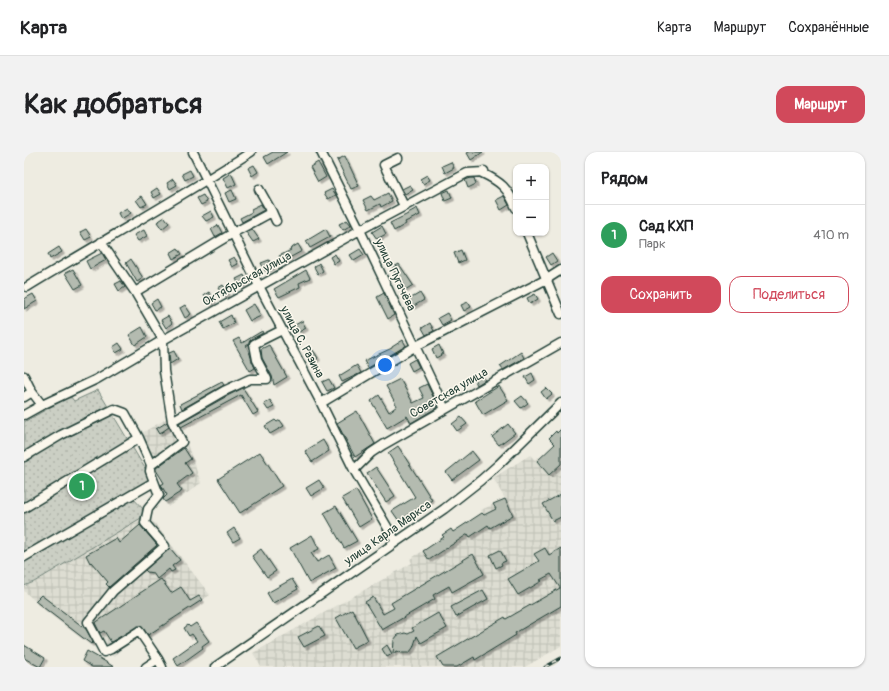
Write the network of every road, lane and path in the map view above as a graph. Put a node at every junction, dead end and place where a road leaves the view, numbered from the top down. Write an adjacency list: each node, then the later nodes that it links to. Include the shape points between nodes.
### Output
1 (193, 152): 5 (street, улица С. Разина)
2 (251, 152): 5 (street)
3 (321, 152): 11 (street, улица Пугачёва)
4 (398, 158): 8 (street, via 384,165)
5 (207, 180): 12 (street, улица С. Разина); 14 (street)
6 (259, 189): 9 (street)
7 (513, 201): 8 (street, Октябрьская улица, via 497,180 483,172 467,173)
8 (404, 206): 11 (street, Октябрьская улица)
9 (272, 212): 10 (street); 12 (street)
10 (276, 221)
11 (360, 230): 17 (street, Октябрьская улица); 24 (street, улица Пугачёва)
12 (234, 233): 17 (street, улица С. Разина); 19 (street)
13 (528, 236): 16 (street)
14 (101, 242): 18 (street); 19 (street)
15 (561, 270): 16 (street)
16 (547, 279): 20 (street); 24 (street)
17 (259, 286): 21 (street, улица С. Разина); 22 (street, Октябрьская улица)
18 (27, 287)
19 (135, 292): 22 (street)
20 (561, 314)
21 (282, 330): 28 (street, улица С. Разина); 33 (street, via 254,344 257,360 267,378 250,379)
22 (163, 340): 30 (street, Октябрьская улица, via 97,379); 33 (street, via 164,371)
23 (561, 342): 31 (street, Советская улица)
24 (416, 346): 28 (street); 31 (street, улица Пугачёва)
25 (24, 376): 26 (street)
26 (32, 392): 27 (street); 30 (street)
27 (24, 397)
28 (321, 403): 37 (street, улица С. Разина)
29 (561, 403): 40 (street, улица Карла Маркса, via 481,480)
30 (42, 405): 32 (street, Октябрьская улица)
31 (445, 409): 37 (street, Советская улица, via 371,453)
32 (24, 415)
33 (172, 421): 36 (street, via 182,442)
34 (139, 438): 35 (street, via 125,413 114,409); 36 (street); 39 (street)
35 (24, 457)
36 (151, 465): 38 (street, via 150,471)
37 (354, 470): 40 (street, улица С. Разина)
38 (154, 482): 41 (street); 42 (street, via 159,495 148,509 145,524 165,546 113,591 88,622 104,652 139,630)
39 (24, 508)
40 (396, 542): 45 (street, улица Карла Маркса)
41 (24, 557)
42 (158, 660): 43 (street); 44 (street)
43 (146, 667)
44 (162, 667)
45 (215, 667)

